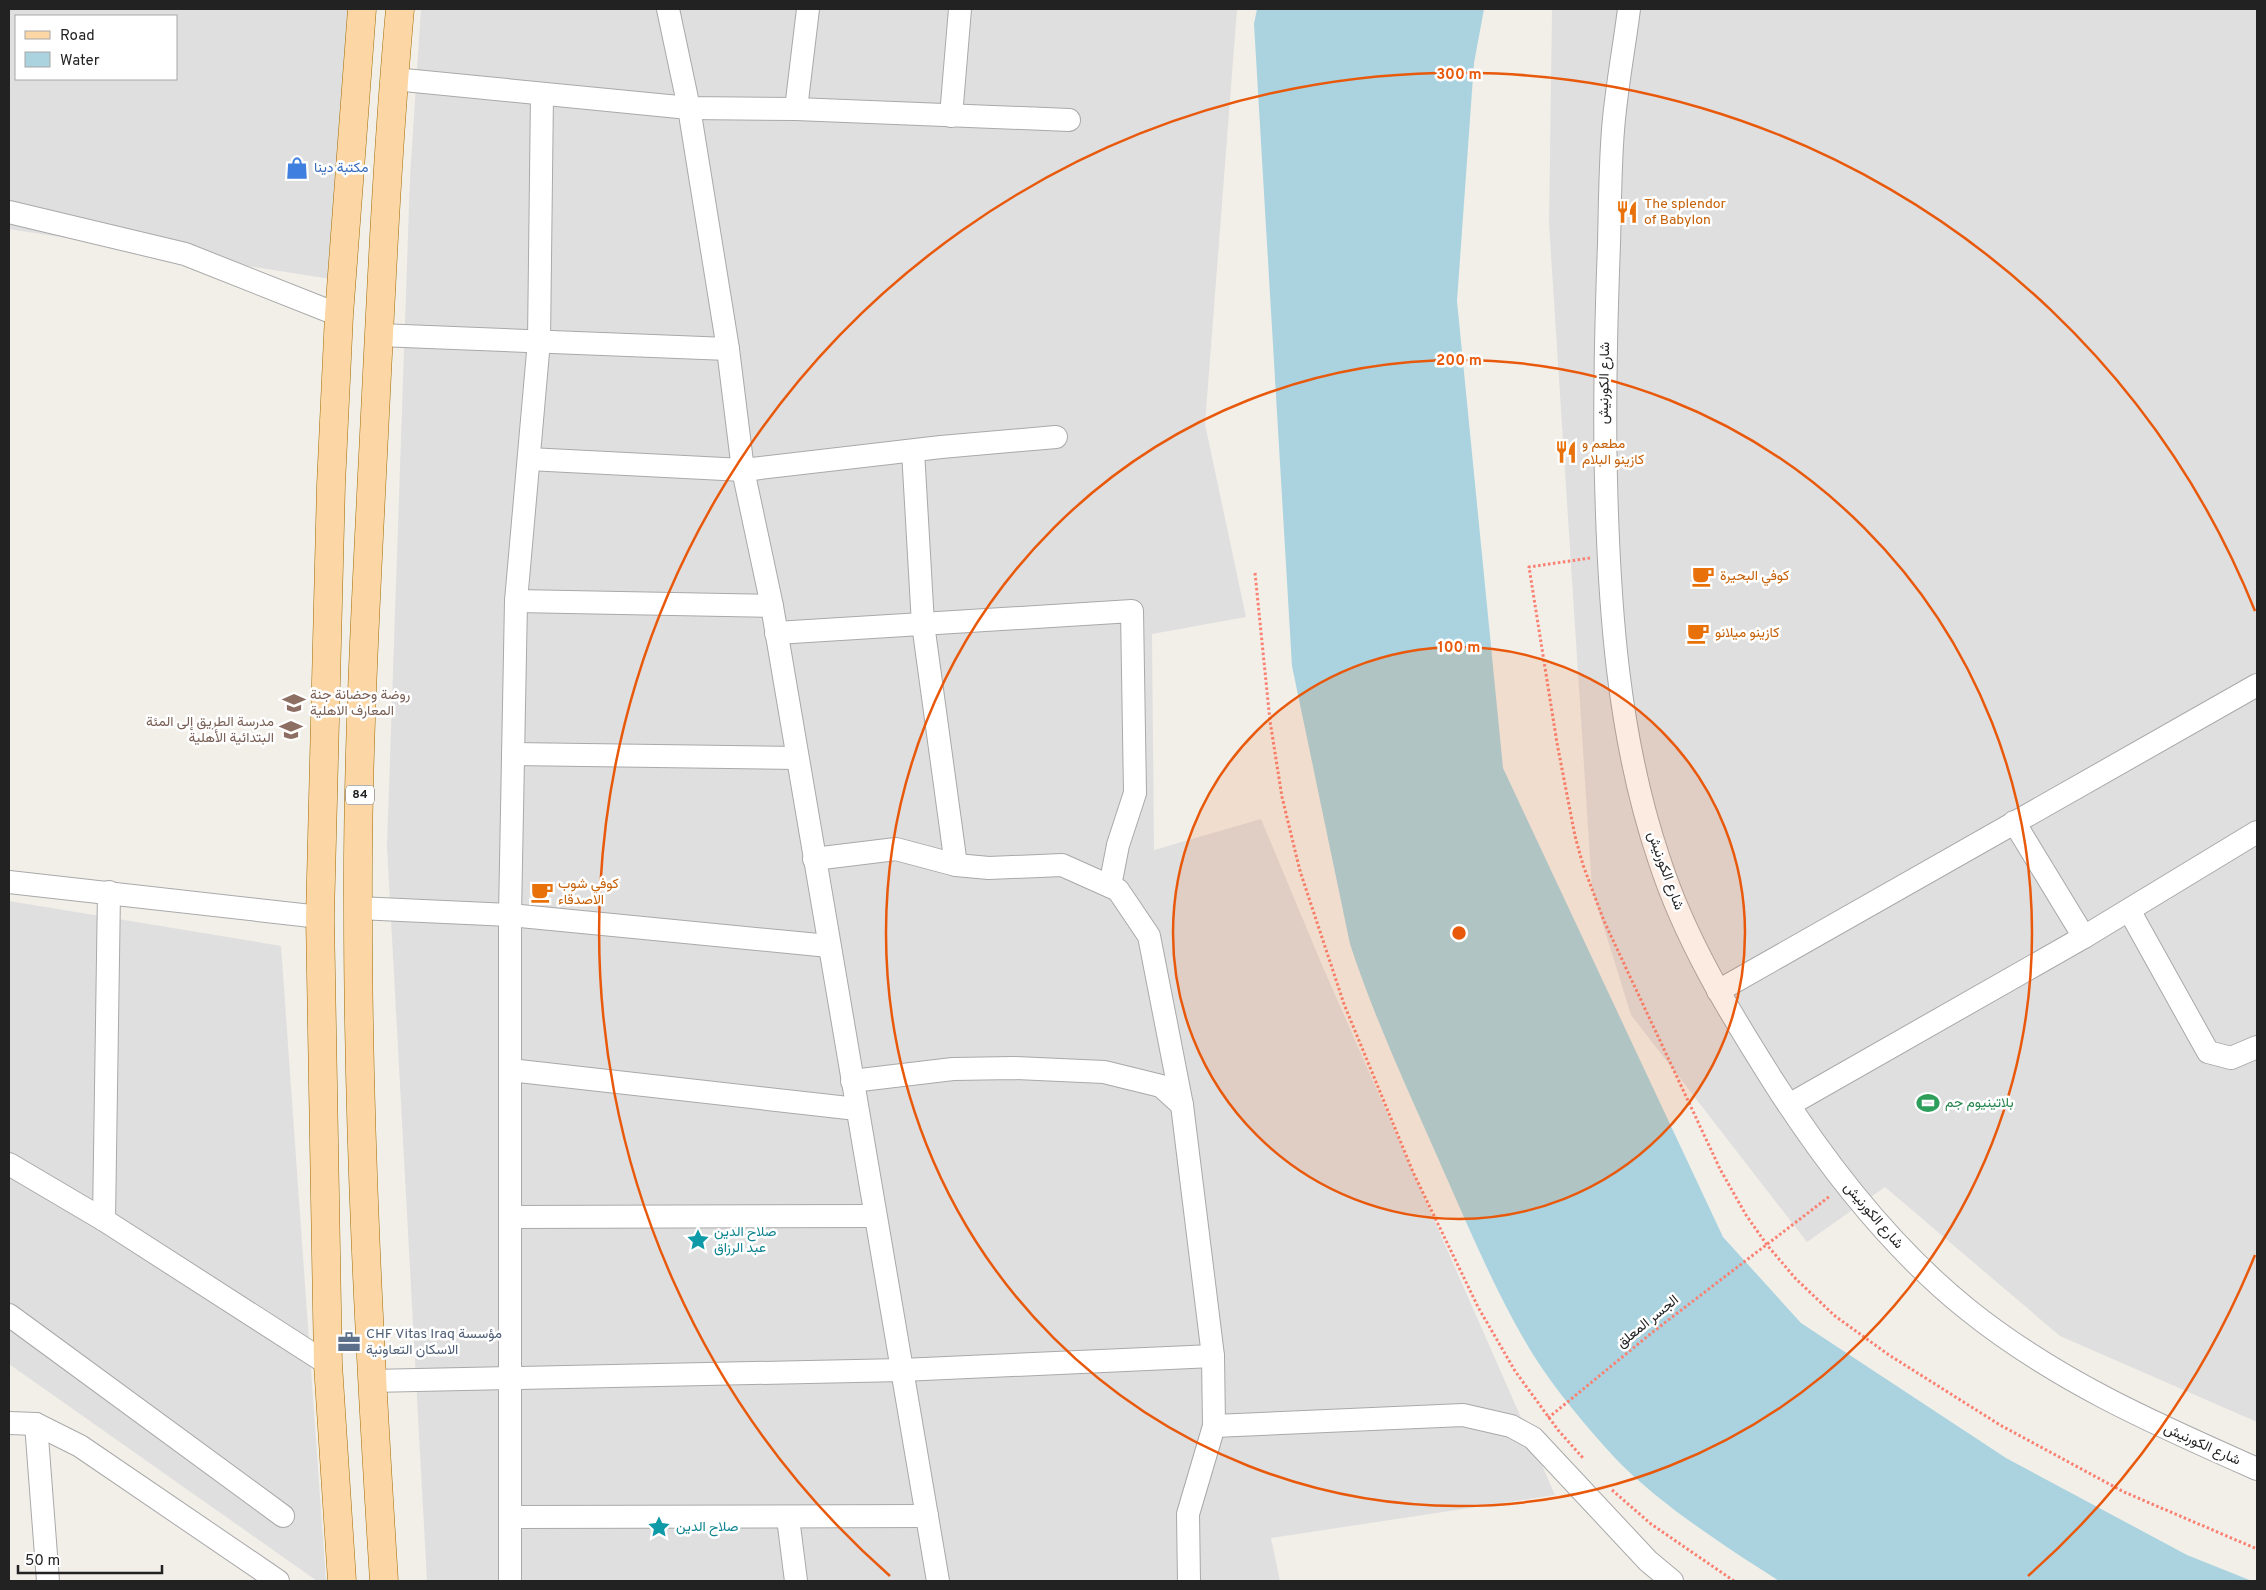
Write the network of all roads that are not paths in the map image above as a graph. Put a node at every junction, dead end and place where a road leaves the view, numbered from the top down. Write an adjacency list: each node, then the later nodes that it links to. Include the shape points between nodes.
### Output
1 (362, 9): 14 (main road)
2 (400, 9): 7 (main road, 84)
3 (668, 9): 9 (street)
4 (808, 9): 10 (street)
5 (960, 9): 11 (street)
6 (1630, 9): 46 (street, شارع الكورنيش, via 1613,128 1604,381 1612,611 1626,722 1650,831 1672,896)
7 (394, 79): 8 (street); 15 (main road, 84)
8 (542, 94): 9 (street); 16 (street)
9 (689, 108): 10 (street); 17 (street)
10 (796, 110): 11 (street)
11 (951, 116): 12 (street)
12 (1069, 120)
13 (9, 212): 14 (street, via 185,254)
14 (339, 314): 22 (main road)
15 (379, 334): 16 (street); 23 (main road, 84)
16 (539, 341): 17 (street); 20 (street)
17 (728, 349): 21 (street)
18 (1056, 436): 19 (street)
19 (913, 451): 21 (street); 28 (street)
20 (529, 459): 21 (street); 26 (street)
21 (743, 470): 27 (street)
22 (331, 478): 23 (main road, via 342,487 355,489); 24 (main road)
23 (372, 480): 25 (main road, 84)
24 (330, 508): 25 (main road, via 340,500 350,498 365,505); 43 (main road)
25 (370, 512): 40 (main road, 84, via 362,681)
26 (516, 601): 27 (street); 31 (street)
27 (772, 606): 29 (street)
28 (924, 624): 29 (street); 36 (street); 38 (street, via 1132,611 1135,793 1118,845)
29 (776, 633): 32 (street)
30 (2257, 685): 33 (street)
31 (513, 754): 32 (street); 42 (street)
32 (797, 758): 35 (street)
33 (2014, 822): 44 (street); 46 (street)
34 (2257, 832): 41 (street)
35 (814, 859): 36 (street, via 896,849); 45 (street)
36 (956, 865): 38 (street, via 989,868 1062,866)
37 (9, 882): 39 (street)
38 (1110, 886): 50 (street, via 1118,890 1149,936)
39 (109, 892): 43 (street); 56 (street)
40 (358, 908): 42 (street); 62 (main road, 84, via 364,1221)
41 (2129, 910): 44 (street); 47 (street, via 2208,1052 2231,1058)
42 (510, 915): 45 (street); 48 (street)
43 (320, 917): 59 (main road)
44 (2084, 937): 51 (street)
45 (829, 946): 49 (street)
46 (1718, 991): 51 (street, شارع الكورنيش)
47 (2257, 1047)
48 (510, 1070): 52 (street); 54 (street)
49 (852, 1081): 50 (street, via 953,1070 1014,1068 1104,1072 1161,1086); 52 (street)
50 (1182, 1105): 58 (street)
51 (1789, 1105): 66 (street, شارع الكورنيش, via 1845,1184 1882,1228 1966,1308 2010,1342 2106,1400)
52 (856, 1109): 55 (street)
53 (9, 1164): 56 (street)
54 (511, 1216): 55 (street); 61 (street)
55 (875, 1216): 60 (street)
56 (104, 1220): 59 (street)
57 (9, 1315): 67 (street)
58 (1213, 1356): 60 (street); 65 (street)
59 (328, 1364): 74 (main road)
60 (902, 1370): 61 (street); 68 (street)
61 (511, 1378): 62 (street); 69 (street)
62 (371, 1381): 71 (main road, 84)
63 (9, 1423): 64 (street)
64 (36, 1424): 72 (street); 73 (street, via 80,1446)
65 (1214, 1426): 78 (street, via 1188,1514); 79 (street, via 1463,1415 1511,1426 1533,1438 1648,1561)
66 (2257, 1469)
67 (283, 1516)
68 (927, 1516): 70 (street); 77 (street)
69 (510, 1517): 70 (street); 75 (street)
70 (788, 1518): 76 (street)
71 (386, 1580)
72 (48, 1581)
73 (278, 1581)
74 (342, 1581)
75 (510, 1581)
76 (796, 1581)
77 (938, 1581)
78 (1189, 1581)
79 (1672, 1581)

